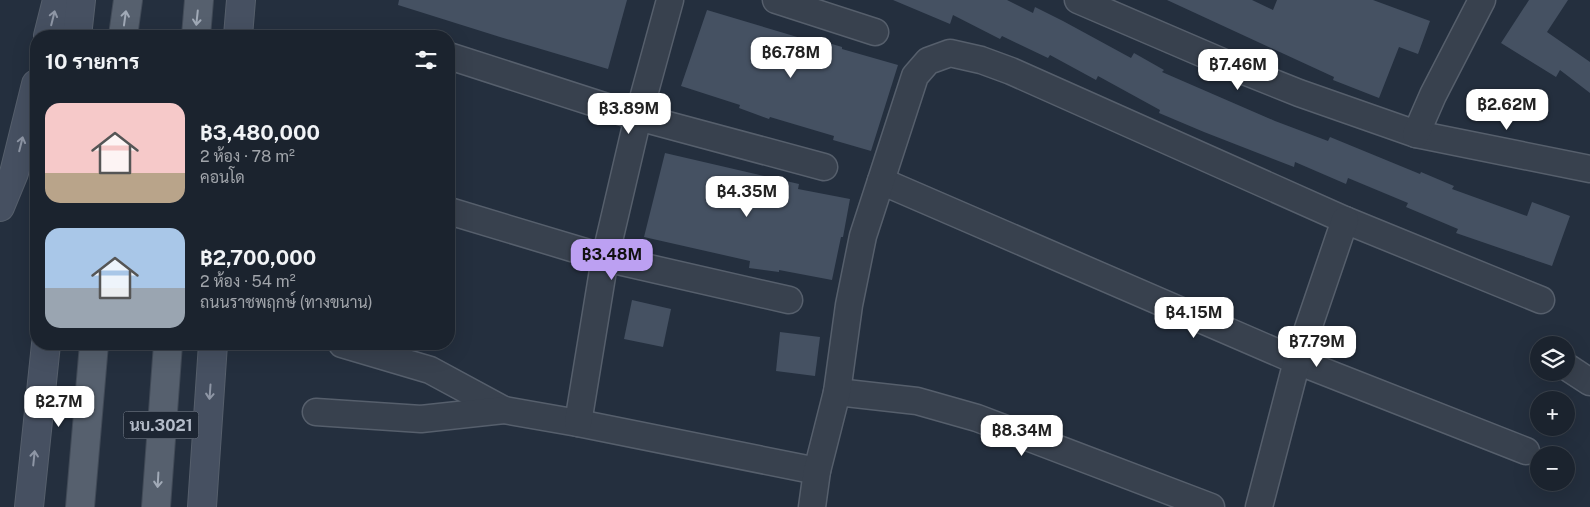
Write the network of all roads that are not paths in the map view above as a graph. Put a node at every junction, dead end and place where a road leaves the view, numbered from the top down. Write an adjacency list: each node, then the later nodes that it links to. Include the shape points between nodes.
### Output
1 (57, 0): 10 (main road, one-way to 1)
2 (81, 0): 11 (main road)
3 (128, 0): 12 (main road, one-way to 3)
4 (199, 0): 13 (main road, one-way to 13)
5 (241, 0): 14 (main road)
6 (670, 0): 18 (street)
7 (776, 0): 15 (street)
8 (1078, 0): 19 (street, via 1291,90)
9 (1472, 3): 19 (street)
10 (50, 30)
11 (78, 30)
12 (124, 30)
13 (196, 30)
14 (238, 30)
15 (875, 32)
16 (455, 58): 18 (street)
17 (30, 105): 23 (main road, one-way to 17)
18 (638, 117): 20 (street); 27 (street)
19 (1416, 134): 21 (street)
20 (824, 167)
21 (1590, 169)
22 (881, 181): 26 (street, via 915,76 928,62 950,53 1011,71); 36 (street); 39 (street, via 863,236)
23 (7, 184): 24 (main road)
24 (0, 207)
25 (455, 213): 27 (street)
26 (1345, 220): 29 (street); 36 (street)
27 (605, 258): 28 (street); 42 (street)
28 (789, 300)
29 (1541, 300)
30 (45, 350): 46 (main road, one-way to 30)
31 (93, 350): 47 (main road)
32 (168, 350): 43 (main road, นบ.3021)
33 (181, 350): 43 (main road)
34 (214, 350): 49 (main road, นบ.3021, one-way to 49)
35 (362, 350): 40 (street, via 430,370)
36 (1297, 361): 44 (street); 52 (street)
37 (1575, 373): 38 (street)
38 (1590, 382)
39 (837, 392): 45 (street); 51 (street, via 917,401 977,418)
40 (504, 410): 41 (street, via 421,420); 42 (street)
41 (316, 412)
42 (578, 423): 45 (street)
43 (160, 440): 48 (main road, นบ.3021, one-way to 48)
44 (1526, 451)
45 (817, 472): 50 (street)
46 (29, 507)
47 (80, 507)
48 (156, 507)
49 (202, 507)
50 (812, 507)
51 (1210, 507)
52 (1258, 507)

